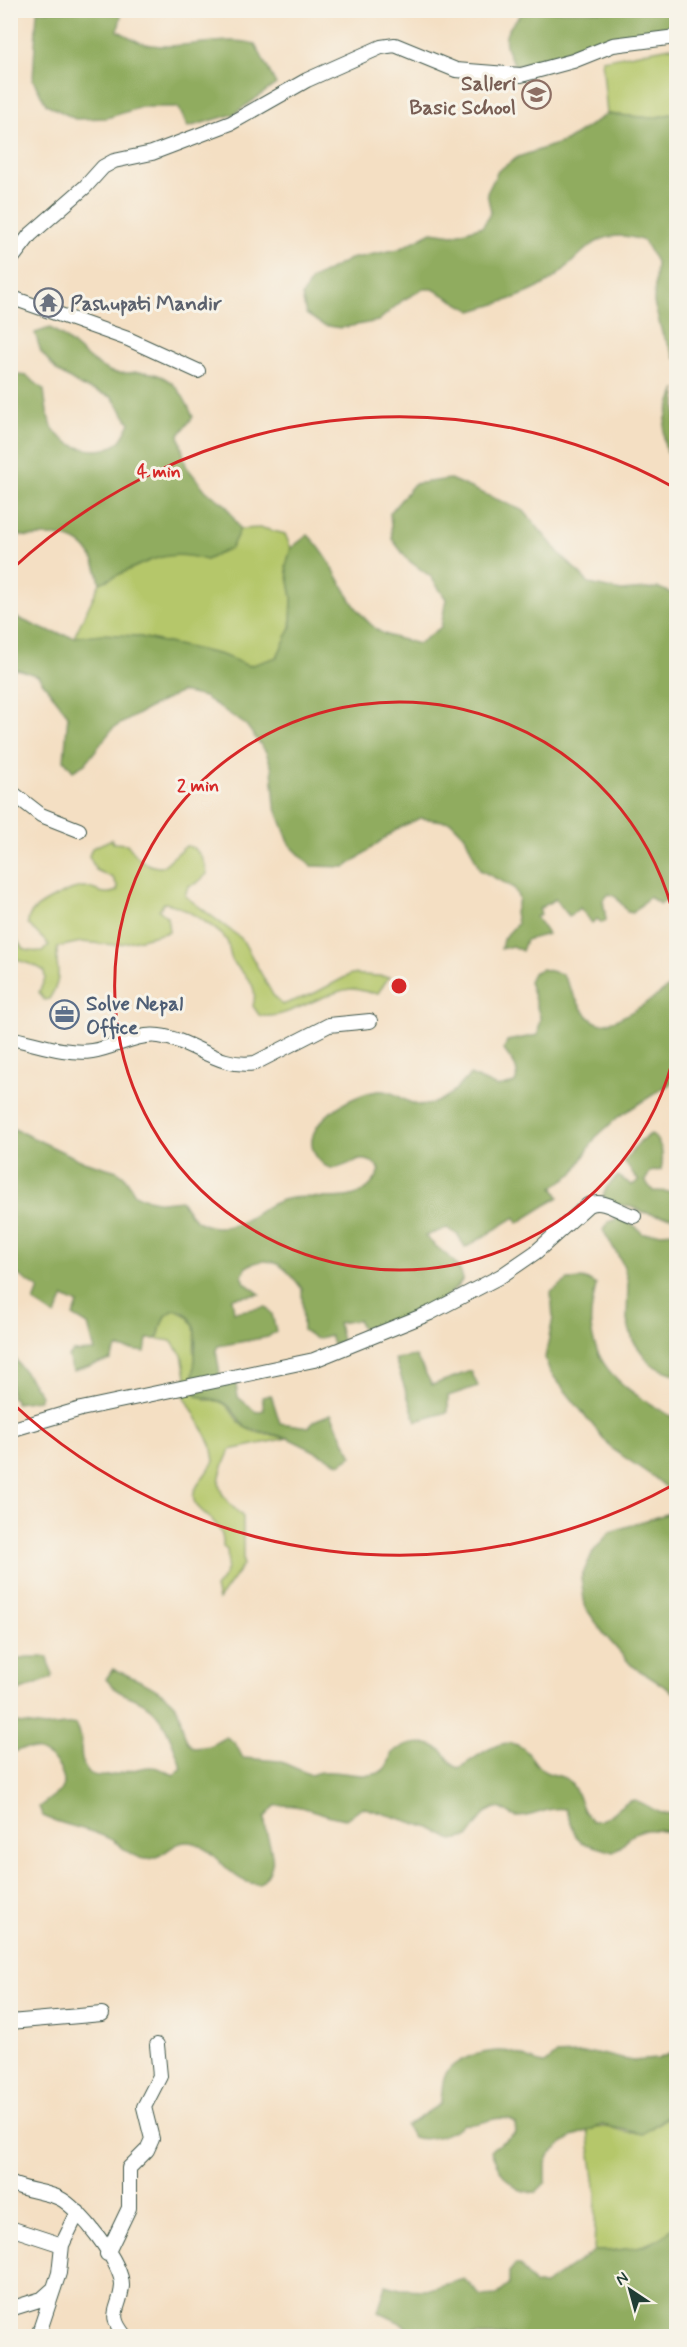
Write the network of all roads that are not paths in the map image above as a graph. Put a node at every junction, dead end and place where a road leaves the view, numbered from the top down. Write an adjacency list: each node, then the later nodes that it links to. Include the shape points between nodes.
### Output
1 (676, 37): 2 (street, via 613,45 521,75 456,70 395,45 381,47 307,80 231,123 152,153 108,164 30,235)
2 (10, 261)
3 (10, 297): 4 (street, via 128,339)
4 (198, 371)
5 (10, 791): 6 (street, via 42,815)
6 (79, 830)
7 (370, 1021): 8 (street, via 329,1025 255,1063 243,1065 159,1036 84,1051)
8 (10, 1038)
9 (634, 1215): 10 (street, via 599,1202 588,1205 536,1252 501,1276 430,1313 314,1360 81,1409)
10 (10, 1430)
11 (102, 2014): 12 (street)
12 (10, 2022)
13 (157, 2045): 18 (street, via 160,2076 144,2107 152,2139 129,2168 129,2208)
14 (10, 2183): 15 (street, via 59,2198)
15 (78, 2212): 17 (street); 18 (street)
16 (10, 2228): 17 (street)
17 (62, 2245): 19 (street)
18 (108, 2254): 22 (street, via 122,2283 114,2324)
19 (53, 2289): 20 (street, via 42,2299); 21 (street)
20 (10, 2309)
21 (38, 2337)
22 (125, 2337)

